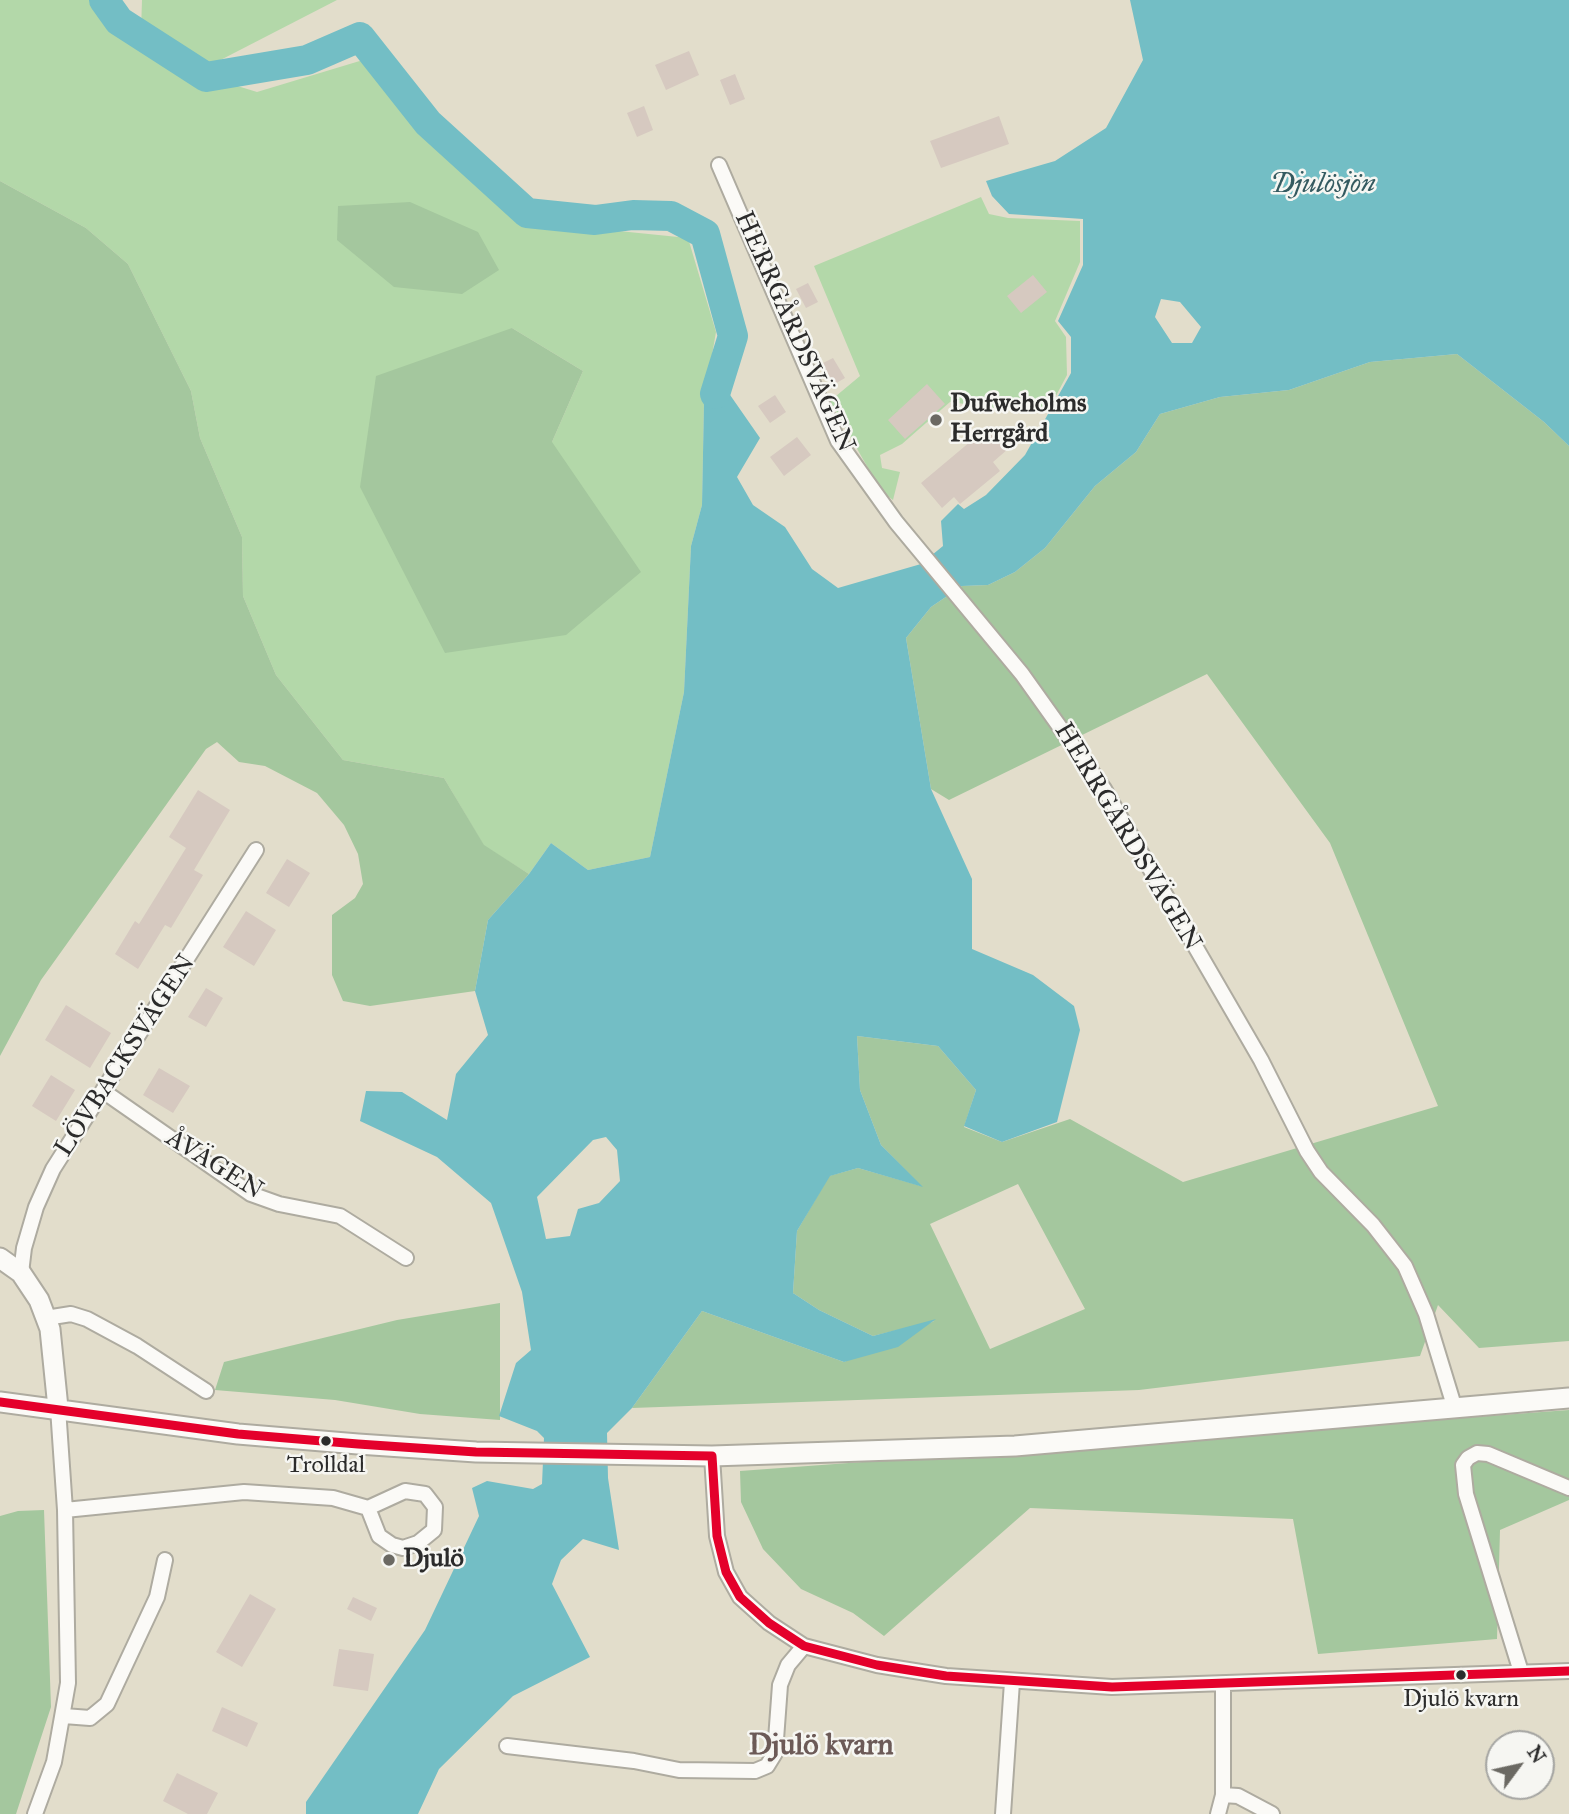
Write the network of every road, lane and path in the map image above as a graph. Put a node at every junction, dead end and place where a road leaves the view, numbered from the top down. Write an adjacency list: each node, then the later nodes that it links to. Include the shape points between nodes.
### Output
1 (719, 165): 12 (street, HERRGÅRDSVÄGEN, via 838,441 925,557 1047,706 1104,789 1261,1060 1307,1151 1405,1266 1426,1314)
2 (256, 850): 3 (street, LÖVBACKSVÄGEN)
3 (103, 1091): 5 (street, ÅVÄGEN, via 251,1194 340,1216); 6 (street, LÖVBACKSVÄGEN, via 53,1169 36,1207)
4 (0, 1258): 6 (main road)
5 (406, 1258)
6 (21, 1273): 7 (main road)
7 (46, 1318): 8 (street, via 71,1314 87,1319); 11 (main road)
8 (206, 1391)
9 (1569, 1398): 12 (main road)
10 (0, 1402): 11 (main road)
11 (58, 1408): 13 (main road, via 238,1434 476,1452); 16 (street)
12 (1455, 1409): 13 (main road, via 1016,1446)
13 (712, 1456): 18 (street, via 717,1536 731,1583 769,1623)
14 (1569, 1488): 20 (street, via 1488,1454 1478,1453 1464,1463 1466,1494)
15 (368, 1508): 15 (street, via 379,1536 392,1545 411,1546 434,1530 435,1507 425,1494 405,1491); 16 (street, via 333,1498 244,1493)
16 (65, 1510): 23 (street, via 68,1683)
17 (165, 1560): 23 (street, via 158,1597 107,1704 90,1718)
18 (804, 1646): 21 (street, via 877,1665); 24 (street, via 788,1665 780,1685 775,1753 767,1766 755,1771 679,1770)
19 (1569, 1671): 20 (street)
20 (1521, 1672): 22 (street)
21 (1012, 1682): 22 (street, via 1112,1687); 27 (street)
22 (1223, 1684): 25 (street)
23 (64, 1716): 26 (street)
24 (507, 1746)
25 (1223, 1795): 28 (street); 29 (street, via 1238,1796)
26 (35, 1814)
27 (1003, 1814)
28 (1218, 1814)
29 (1272, 1814)

